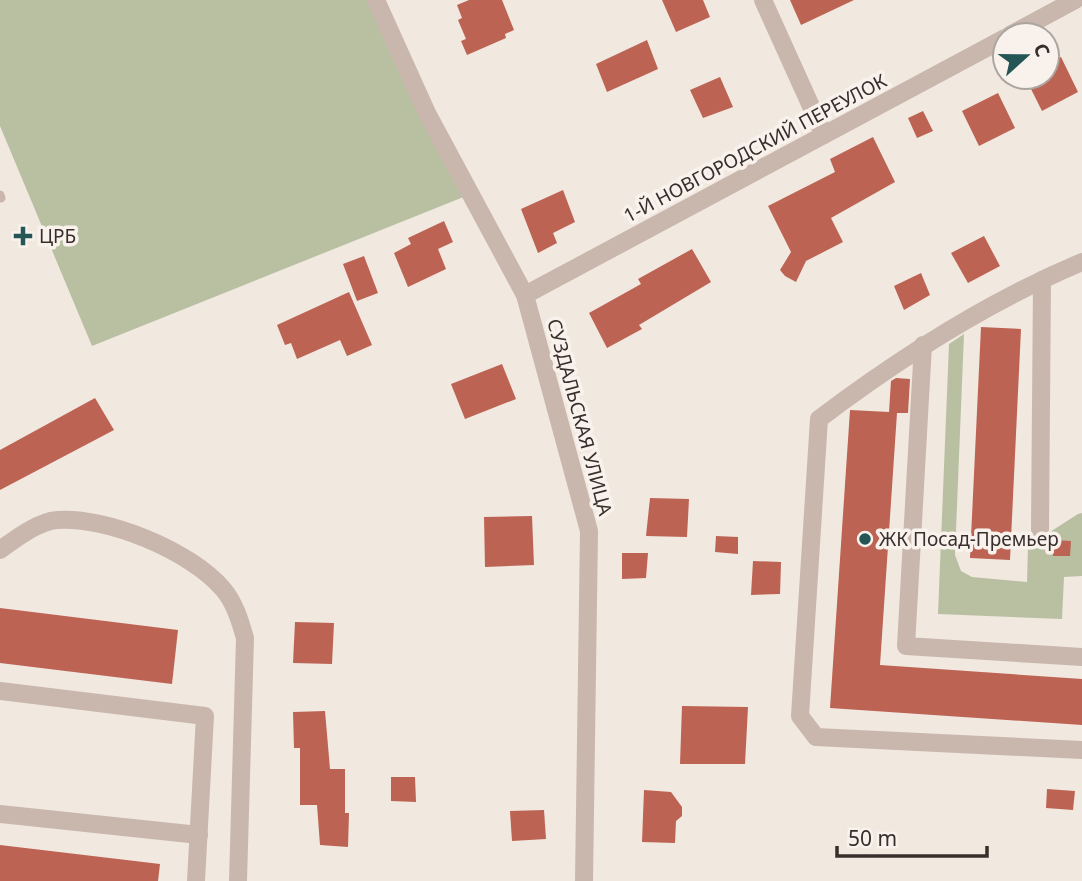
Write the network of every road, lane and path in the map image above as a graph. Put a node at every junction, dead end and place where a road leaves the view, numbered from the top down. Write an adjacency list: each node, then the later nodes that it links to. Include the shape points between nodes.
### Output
1 (376, 0): 9 (street, СУЗДАЛЬСКАЯ УЛИЦА, via 427,113)
2 (763, 0): 6 (street)
3 (1075, 0): 4 (street)
4 (1036, 21)
5 (991, 46): 6 (street, 1-Й НОВГОРОДСКИЙ ПЕРЕУЛОК)
6 (824, 135): 9 (street, 1-Й НОВГОРОДСКИЙ ПЕРЕУЛОК)
7 (1082, 262): 8 (street)
8 (1042, 280): 10 (street); 11 (street)
9 (525, 295): 20 (street, СУЗДАЛЬСКАЯ УЛИЦА, via 589,531)
10 (923, 345): 13 (street, via 906,646); 15 (street, via 819,419 800,716 816,737)
11 (1040, 530)
12 (0, 550): 19 (street, via 22,534 55,520 97,523 148,540 192,562 223,589 245,638)
13 (1082, 657)
14 (0, 691): 17 (street, via 205,716)
15 (1082, 750)
16 (0, 814): 17 (street)
17 (199, 835): 18 (street)
18 (196, 881)
19 (238, 881)
20 (584, 881)

